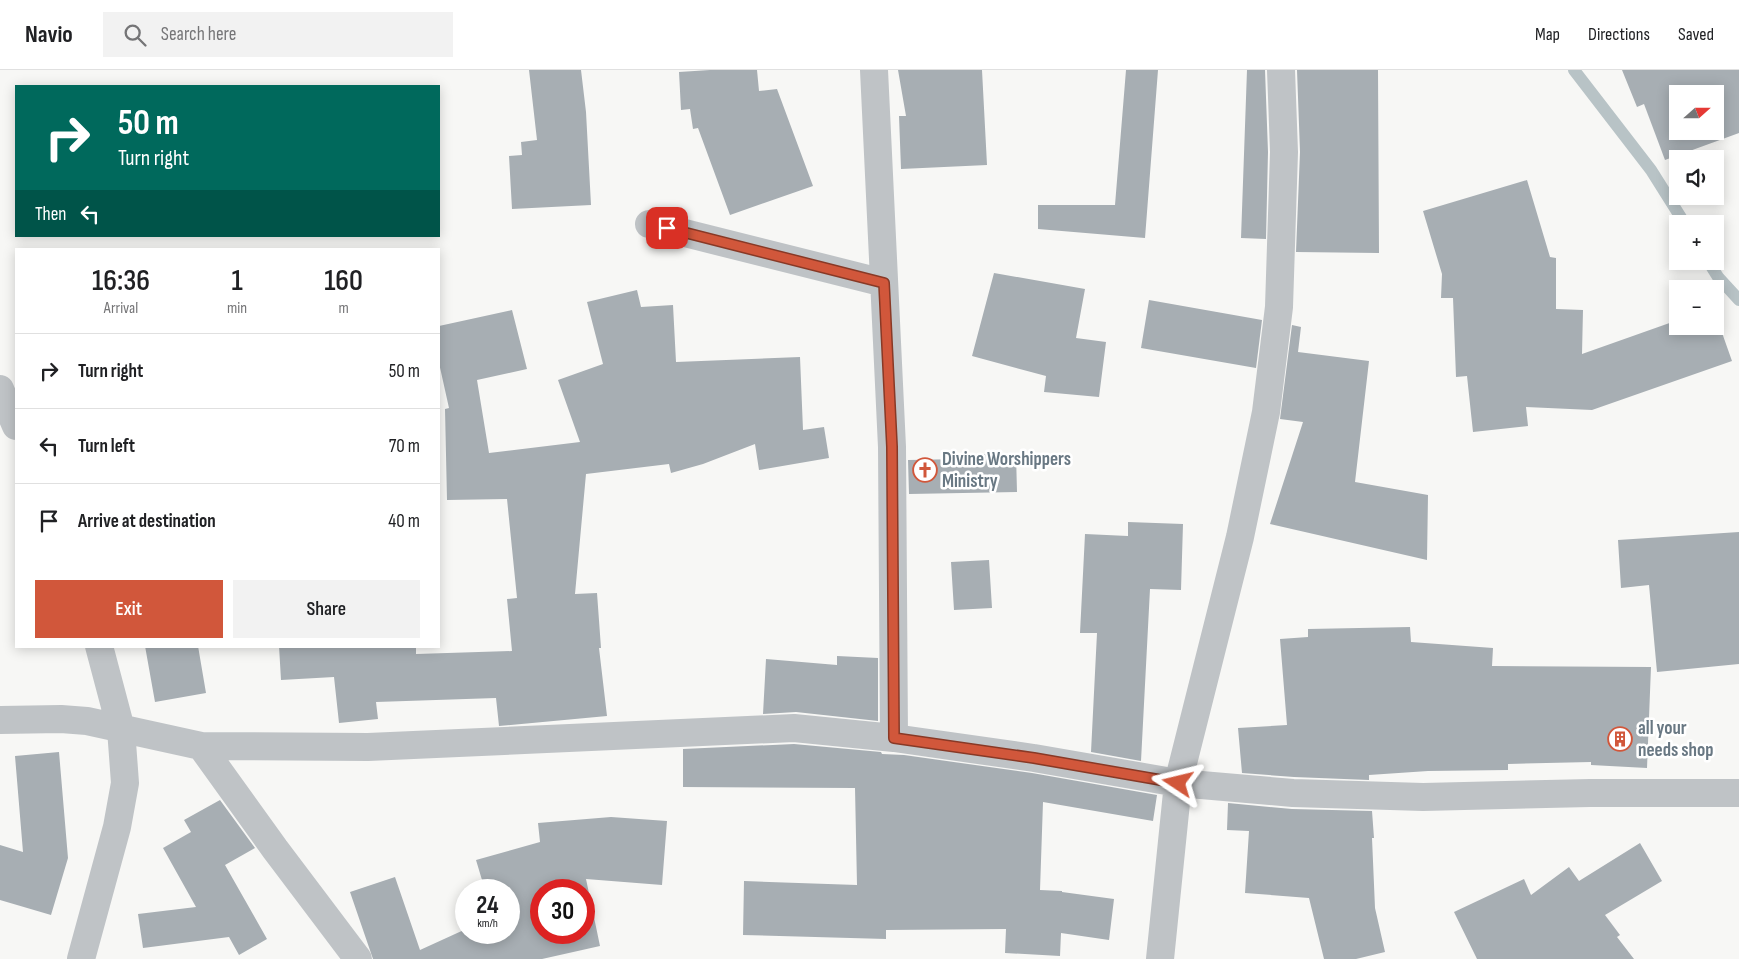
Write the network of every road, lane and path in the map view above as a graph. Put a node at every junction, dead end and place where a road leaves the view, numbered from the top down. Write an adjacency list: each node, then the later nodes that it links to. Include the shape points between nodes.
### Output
1 (874, 70): 4 (street)
2 (1281, 70): 12 (street, via 1284,152 1279,307 1266,412 1240,537)
3 (649, 224): 4 (street)
4 (884, 283): 10 (street, via 892,447)
5 (0, 389): 6 (street)
6 (15, 424)
7 (100, 648): 9 (street)
8 (0, 720): 9 (street, via 61,719)
9 (121, 729): 11 (street); 14 (street, via 125,784 118,827)
10 (894, 738): 11 (street, via 794,728 368,747); 12 (street)
11 (201, 746): 15 (street)
12 (1178, 783): 13 (street, via 1293,793 1423,797); 16 (street)
13 (1739, 792)
14 (81, 959)
15 (358, 959)
16 (1160, 959)

